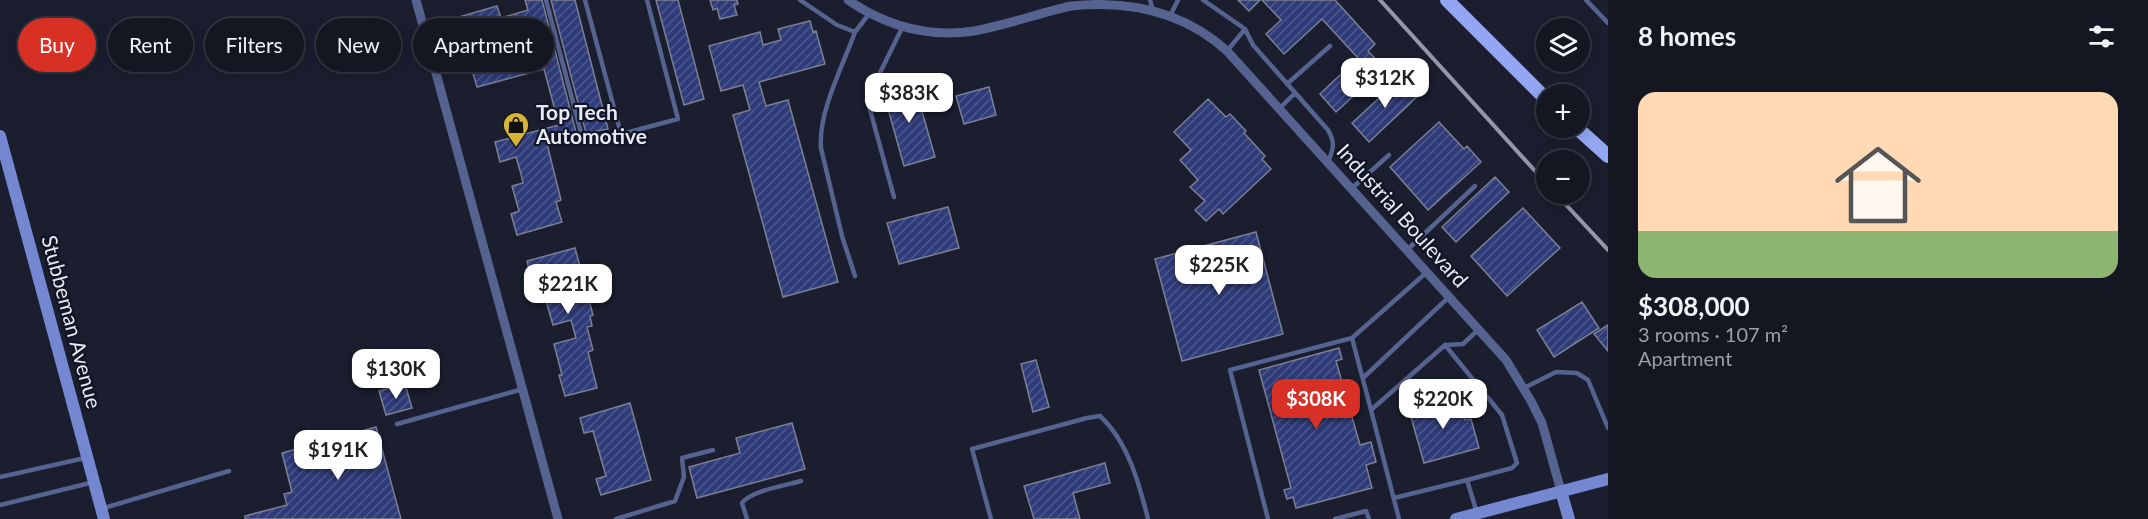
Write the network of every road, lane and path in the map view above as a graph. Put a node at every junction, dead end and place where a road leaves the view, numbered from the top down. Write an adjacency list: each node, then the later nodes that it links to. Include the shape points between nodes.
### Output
1 (416, 0): 43 (street)
2 (546, 0): 25 (lane, via 584,144)
3 (585, 0): 25 (lane)
4 (647, 0): 25 (lane, via 678,119)
5 (800, 0): 18 (lane, via 837,25)
6 (848, 0): 13 (street, Industrial Boulevard)
7 (1178, 0): 14 (lane)
8 (1203, 0): 17 (lane)
9 (1447, 0): 22 (main road)
10 (1586, 0): 15 (lane)
11 (1082, 2): 12 (street, Industrial Boulevard); 16 (street, Industrial Boulevard, via 958,34)
12 (1151, 3): 14 (street, Industrial Boulevard)
13 (870, 14): 16 (street, Industrial Boulevard); 18 (lane)
14 (1171, 14): 20 (street, Industrial Boulevard, via 1206,33)
15 (1608, 23)
16 (902, 28): 33 (lane, via 874,85 869,106)
17 (1245, 29): 20 (lane); 21 (lane, via 1253,45)
18 (855, 32): 36 (lane, via 820,133 842,236)
19 (1330, 46): 21 (lane)
20 (1227, 51): 24 (street, Industrial Boulevard)
21 (1287, 84): 23 (lane)
22 (1536, 89)
23 (1295, 93): 24 (lane); 30 (lane, via 1334,140)
24 (1280, 108): 30 (street, Industrial Boulevard)
25 (621, 134)
26 (0, 136): 48 (street, Stubbeman Avenue)
27 (1587, 138): 29 (main road)
28 (1389, 156): 32 (lane)
29 (1608, 156)
30 (1328, 163): 32 (street, Industrial Boulevard)
31 (1475, 186): 34 (lane)
32 (1351, 189): 34 (street, Industrial Boulevard)
33 (894, 197)
34 (1407, 250): 35 (street, Industrial Boulevard)
35 (1427, 272): 37 (street, Industrial Boulevard); 39 (lane)
36 (855, 276)
37 (1450, 296): 38 (street, Industrial Boulevard); 41 (lane)
38 (1479, 328): 40 (lane, via 1463,344); 42 (street, Industrial Boulevard)
39 (1352, 338): 41 (lane); 65 (lane, via 1230,370)
40 (1445, 345): 44 (lane); 52 (lane, via 1502,415 1518,463)
41 (1363, 378): 44 (lane)
42 (1524, 388): 46 (lane, via 1556,372 1577,373 1588,380); 55 (street, Industrial Boulevard, via 1544,430)
43 (523, 389): 45 (lane); 60 (street)
44 (1371, 410): 56 (lane)
45 (397, 424)
46 (1608, 428)
47 (713, 450): 61 (lane, via 682,458 684,477 675,501)
48 (87, 457): 50 (lane); 54 (street, Stubbeman Avenue)
49 (229, 471): 59 (lane)
50 (0, 477)
51 (1608, 479): 55 (street)
52 (1467, 480): 56 (lane); 58 (lane)
53 (801, 481): 62 (lane, via 745,498 742,502)
54 (94, 482): 57 (lane); 59 (street, Stubbeman Avenue)
55 (1561, 491): 58 (street); 70 (street)
56 (1394, 498): 68 (lane)
57 (0, 505)
58 (1477, 513): 69 (street)
59 (102, 514)
60 (558, 519)
61 (616, 519)
62 (747, 519)
63 (991, 519): 64 (lane, via 972,449 1100,416 1120,439 1128,456)
64 (1148, 519)
65 (1268, 519)
66 (1335, 519): 67 (lane, via 1366,511)
67 (1370, 519)
68 (1399, 519)
69 (1456, 519)
70 (1569, 519)

